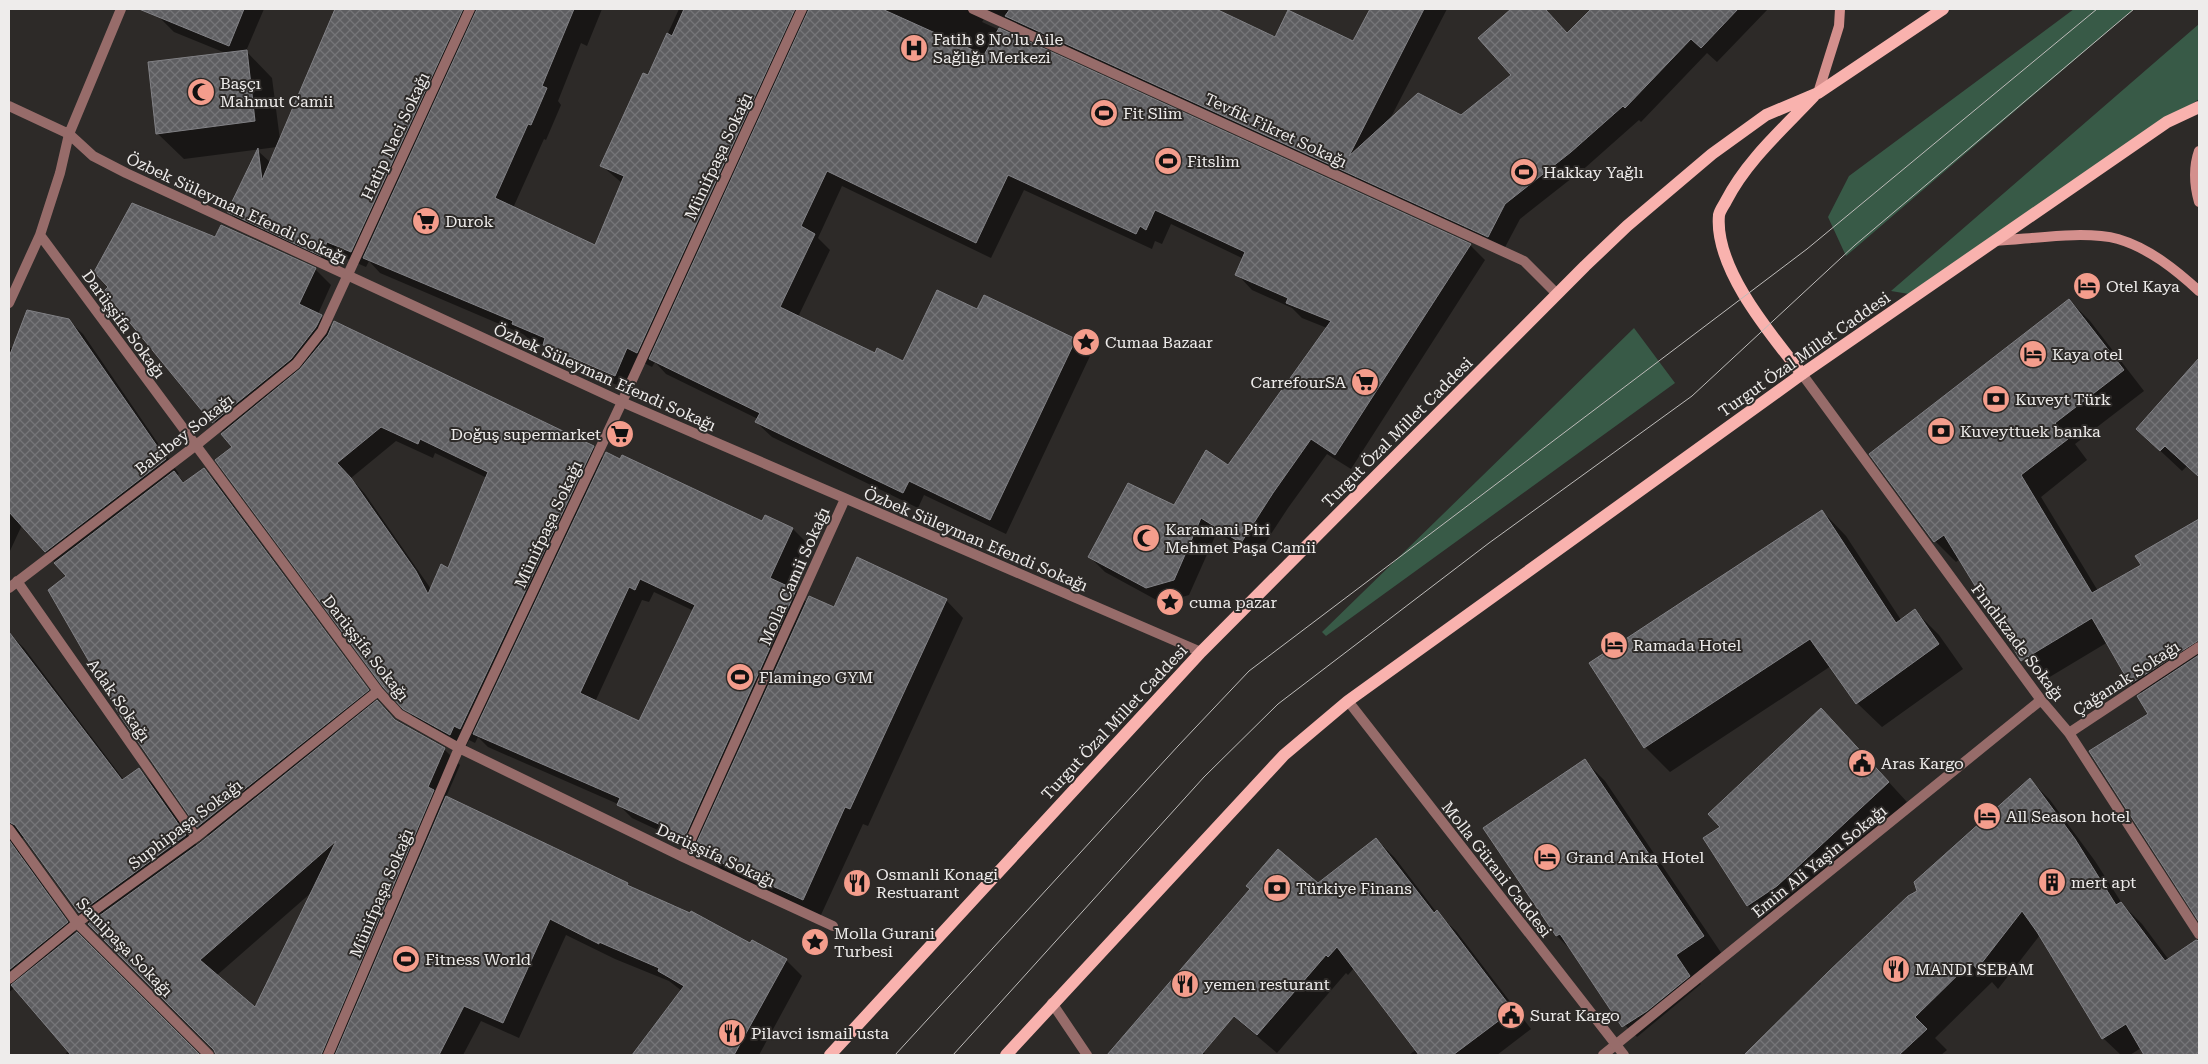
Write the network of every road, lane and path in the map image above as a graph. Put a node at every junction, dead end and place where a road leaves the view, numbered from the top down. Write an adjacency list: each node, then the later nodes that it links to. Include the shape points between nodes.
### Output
1 (120, 9): 10 (street)
2 (470, 9): 15 (street, Hatip Naci Sokağı)
3 (802, 9): 20 (street, Münifpaşa Sokağı)
4 (974, 9): 17 (street, Tevfik Fikret Sokağı, via 1524,261)
5 (1840, 9): 7 (main road, via 1839,26)
6 (1943, 9): 7 (main road, Turgut Özal Millet Caddesi)
7 (1818, 93): 17 (main road, Turgut Özal Millet Caddesi, via 1766,115 1712,154 1628,226); 19 (main road, via 1754,159 1734,185 1719,213 1721,239 1730,267 1765,327)
8 (9, 106): 10 (street, Özbek Süleyman Efendi Sokağı)
9 (2199, 107): 14 (main road, Turgut Özal Millet Caddesi, via 2167,122)
10 (69, 134): 13 (street); 15 (street, Özbek Süleyman Efendi Sokağı, via 94,156 126,173)
11 (2199, 151): 12 (main road, via 2194,180)
12 (2199, 202)
13 (40, 235): 18 (street); 21 (street, Darüşşifa Sokağı)
14 (1994, 241): 16 (main road, via 2083,236 2118,239 2174,268); 19 (main road, Turgut Özal Millet Caddesi)
15 (347, 276): 20 (street, Özbek Süleyman Efendi Sokağı); 21 (street, Bakibey Sokağı, via 322,331 296,364)
16 (2199, 291)
17 (1557, 294): 26 (main road, Turgut Özal Millet Caddesi)
18 (9, 303)
19 (1802, 374): 28 (street, Fındıkzade Sokağı); 29 (main road, Turgut Özal Millet Caddesi)
20 (622, 402): 22 (street, Özbek Süleyman Efendi Sokağı); 31 (street, Münifpaşa Sokağı)
21 (195, 446): 23 (street, Bakibey Sokağı); 27 (street, Darüşşifa Sokağı)
22 (845, 499): 26 (street, Özbek Süleyman Efendi Sokağı); 34 (street, Molla Camii Sokağı)
23 (17, 581): 24 (street, Bakibey Sokağı); 33 (street, Adak Sokağı)
24 (9, 588)
25 (2199, 647): 30 (street, Çağanak Sokağı)
26 (1201, 652): 43 (main road, Turgut Özal Millet Caddesi)
27 (378, 691): 31 (street, Darüşşifa Sokağı, via 399,714); 33 (street, Suphipaşa Sokağı)
28 (2041, 700): 30 (street, Fındıkzade Sokağı); 40 (street, Emin Ali Yaşin Sokağı)
29 (1348, 701): 39 (main road, Turgut Özal Millet Caddesi, via 1284,756); 40 (street, Molla Gürani Caddesi)
30 (2069, 733): 37 (street, Fındıkzade Sokağı)
31 (459, 748): 34 (street, Darüşşifa Sokağı); 42 (street, Münifpaşa Sokağı)
32 (9, 829): 35 (street, Samipaşa Sokağı)
33 (196, 837): 35 (street, Suphipaşa Sokağı)
34 (683, 857): 36 (street, Darüşşifa Sokağı)
35 (77, 923): 38 (street, Suphipaşa Sokağı); 41 (street, Samipaşa Sokağı)
36 (833, 926)
37 (2199, 934)
38 (9, 980)
39 (1052, 1003): 44 (main road, Turgut Özal Millet Caddesi); 45 (street)
40 (1615, 1045): 46 (street, Emin Ali Yaşin Sokağı); 47 (street, Molla Gürani Caddesi)
41 (209, 1055)
42 (328, 1055)
43 (830, 1055)
44 (1006, 1055)
45 (1087, 1055)
46 (1603, 1055)
47 (1624, 1055)

